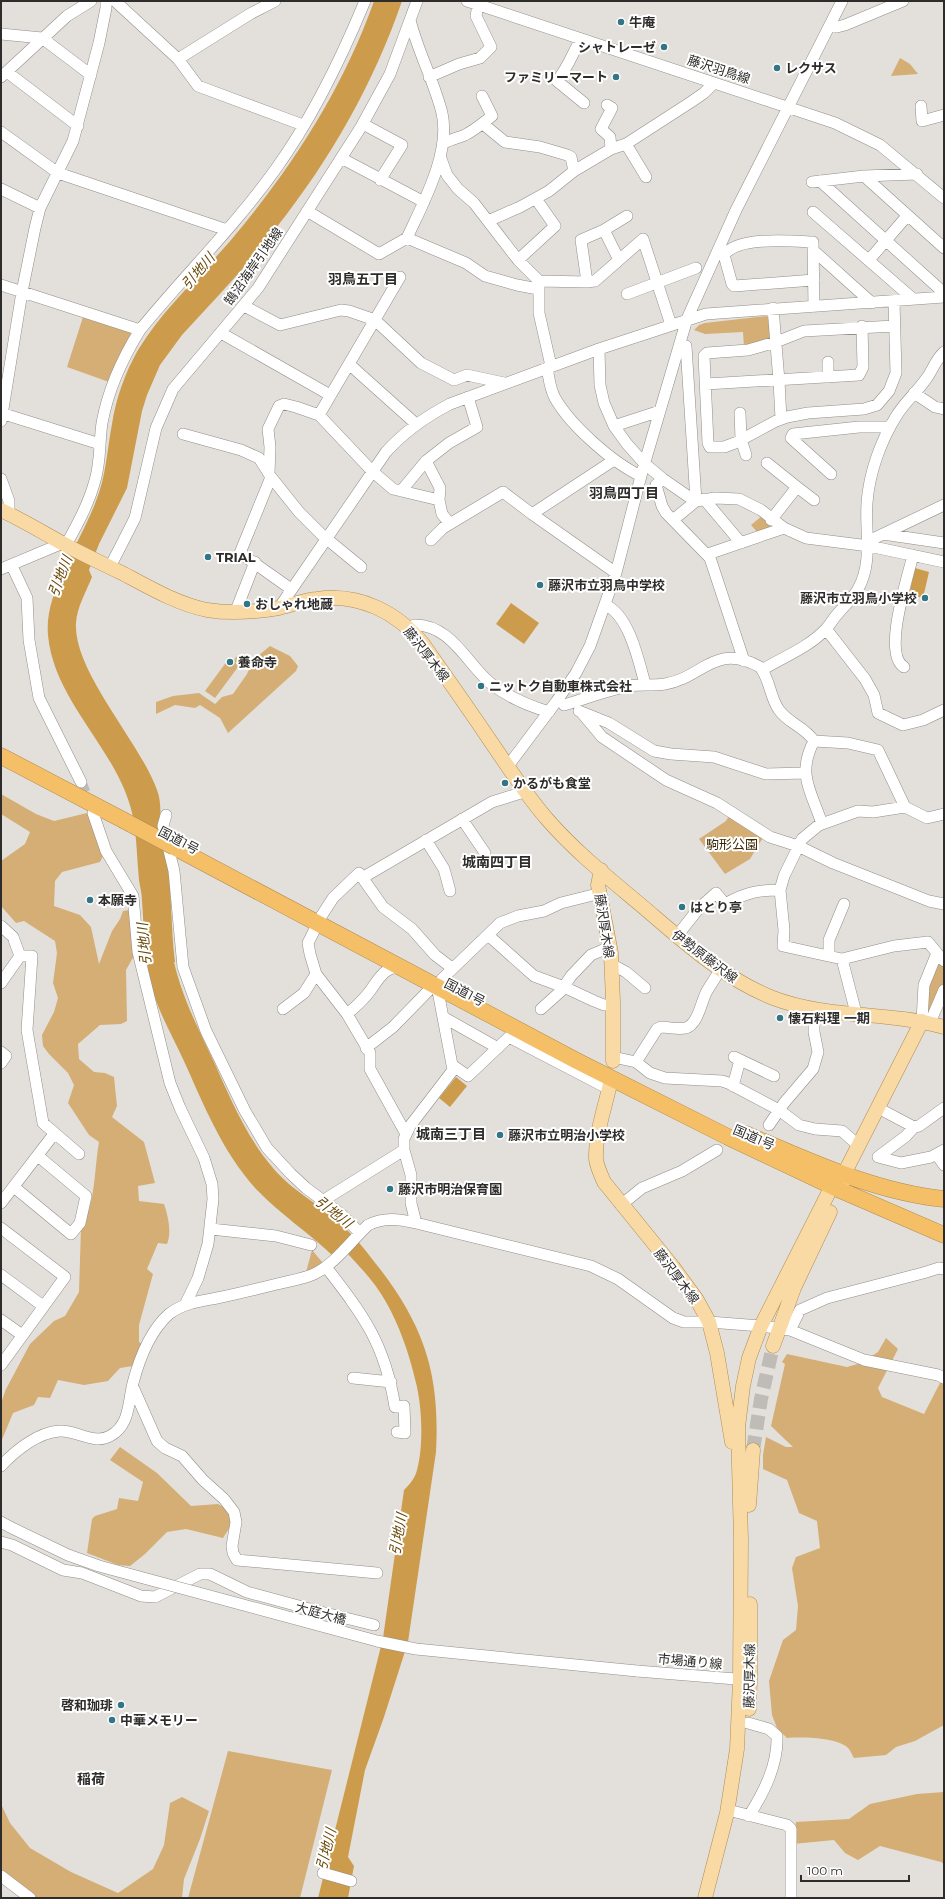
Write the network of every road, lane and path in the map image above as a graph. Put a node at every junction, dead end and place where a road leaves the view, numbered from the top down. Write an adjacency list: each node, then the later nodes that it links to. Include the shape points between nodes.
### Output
1 (91, 1): 14 (street, via 67,16 52,32)
2 (106, 1): 18 (street)
3 (115, 1): 16 (street)
4 (275, 1): 16 (street)
5 (365, 1): 29 (street, via 337,63)
6 (417, 1): 11 (street, 鵠沼海岸引地線)
7 (467, 1): 10 (street, 藤沢羽鳥線)
8 (842, 1): 12 (street)
9 (903, 1): 12 (street, via 845,25 837,27)
10 (478, 5): 15 (street, 藤沢羽鳥線); 19 (street, via 476,16 492,47 480,58)
11 (410, 20): 19 (street); 27 (street, 鵠沼海岸引地線, via 390,74)
12 (831, 24): 25 (street)
13 (1, 34): 14 (street)
14 (42, 38): 17 (street); 18 (street)
15 (581, 39): 20 (street, 藤沢羽鳥線); 22 (street, via 568,67 557,81)
16 (178, 59): 29 (street, via 194,82 204,89)
17 (4, 74): 30 (street)
18 (92, 75): 30 (street)
19 (429, 77): 32 (street, via 442,113)
20 (714, 83): 25 (street, 藤沢羽鳥線); 33 (street, via 704,93)
21 (482, 96): 28 (street, via 492,116)
22 (584, 103)
23 (607, 105): 34 (street, via 612,108 601,129 610,136)
24 (921, 106): 26 (street, via 922,120)
25 (789, 107): 39 (street, 藤沢羽鳥線, via 862,135 880,145); 80 (street, via 736,210)
26 (944, 115)
27 (363, 124): 36 (street, 鵠沼海岸引地線); 42 (street, via 402,145)
28 (482, 124): 32 (street, via 463,136); 37 (street, via 505,142 540,147 567,155)
29 (303, 125): 53 (street, via 275,171)
30 (78, 126): 38 (street)
31 (1, 132): 38 (street)
32 (444, 143): 35 (street)
33 (626, 144): 34 (street); 41 (street)
34 (611, 150): 37 (street)
35 (440, 156): 46 (street); 52 (street, via 447,175)
36 (341, 158): 42 (street); 48 (street, 鵠沼海岸引地線)
37 (574, 171): 45 (street)
38 (58, 173): 47 (street); 53 (street)
39 (917, 174): 40 (street); 44 (street, 藤沢羽鳥線)
40 (864, 176): 51 (street); 56 (street, via 816,181)
41 (646, 177)
42 (380, 180): 46 (street)
43 (1, 189): 47 (street)
44 (943, 194)
45 (536, 199): 52 (street); 59 (street, via 555,226)
46 (424, 202): 55 (street)
47 (40, 208): 69 (street)
48 (307, 212): 55 (street, via 379,254); 76 (street, 鵠沼海岸引地線)
49 (813, 212): 61 (street)
50 (627, 216): 54 (street)
51 (907, 216): 56 (street); 57 (street)
52 (488, 221): 59 (street)
53 (227, 230): 84 (street)
54 (604, 230): 60 (street); 65 (street, via 581,240)
55 (407, 238): 68 (street, via 466,263 486,276 517,285)
56 (886, 240): 61 (street); 70 (street)
57 (944, 248)
58 (814, 251): 64 (street); 64 (street, via 813,242 756,241 729,250 724,258 734,286); 75 (street)
59 (518, 260): 68 (street)
60 (619, 260): 65 (street, via 598,279); 66 (street, via 643,239)
61 (869, 260): 72 (street)
62 (696, 268): 66 (street)
63 (400, 277): 79 (street)
64 (814, 280): 77 (street)
65 (587, 282): 68 (street)
66 (658, 282): 71 (street); 81 (street)
67 (1, 285): 69 (street)
68 (538, 285): 92 (street, via 542,331)
69 (22, 292): 84 (street); 104 (street)
70 (944, 293)
71 (627, 294)
72 (912, 298): 73 (street); 74 (street)
73 (944, 298)
74 (894, 301): 75 (street); 83 (street)
75 (872, 303): 77 (street)
76 (244, 306): 79 (street, via 280,325 341,310); 85 (street, 鵠沼海岸引地線)
77 (814, 307): 78 (street)
78 (772, 308): 80 (street, via 706,314); 86 (street)
79 (375, 320): 91 (street); 95 (street, via 403,348 430,369 454,380 467,375)
80 (687, 320): 81 (street); 101 (street)
81 (671, 325): 88 (street)
82 (862, 326): 83 (street); 86 (street, via 804,331); 93 (street, via 862,371 858,375)
83 (894, 326): 105 (street, via 896,373 889,392 877,405 864,409 808,413)
84 (140, 330): 111 (street, via 125,356 109,396)
85 (221, 333): 98 (street); 146 (street, 鵠沼海岸引地線, via 173,389 151,446 135,518)
86 (776, 342): 94 (street); 96 (street, via 748,350 707,353 704,356)
87 (686, 346): 126 (street)
88 (599, 349): 92 (street); 107 (street, via 600,385 604,404)
89 (944, 352): 97 (street)
90 (828, 362): 93 (street)
91 (349, 364): 98 (street); 106 (street)
92 (549, 367): 95 (street); 113 (street, via 551,387 561,407 584,433)
93 (828, 377): 94 (street)
94 (779, 381): 96 (street); 105 (street)
95 (504, 383): 99 (street)
96 (706, 384): 110 (street, via 710,447 724,447)
97 (914, 393): 100 (street, via 935,407); 108 (street)
98 (330, 395): 103 (street)
99 (468, 397): 106 (street, via 430,414); 114 (street, via 477,427 449,443)
100 (944, 409)
101 (660, 410): 107 (street); 115 (street)
102 (740, 413): 110 (street)
103 (318, 415): 117 (street); 119 (street, via 284,404 279,406 268,429)
104 (2, 416): 111 (street)
105 (781, 419): 110 (street)
106 (416, 424): 117 (street, via 401,436)
107 (614, 426): 115 (street)
108 (890, 427): 118 (street, via 793,434 791,438); 141 (street, via 870,481 866,520)
109 (183, 434): 119 (street, via 257,456 262,460)
110 (741, 439): 112 (street)
111 (100, 444): 140 (street, via 95,483)
112 (746, 455)
113 (614, 460): 120 (street); 130 (street)
114 (426, 461): 124 (street); 125 (street, via 440,488)
115 (644, 463): 120 (street); 122 (street)
116 (766, 463): 123 (street)
117 (372, 471): 124 (street, via 393,489); 136 (street)
118 (831, 474)
119 (270, 476): 136 (street, via 299,512); 144 (street, via 240,552)
120 (641, 476): 150 (street)
121 (1, 479): 129 (street, via 9,500)
122 (663, 479): 126 (street); 131 (street, via 656,485 662,506)
123 (797, 487): 127 (street); 132 (street)
124 (401, 491): 125 (street)
125 (439, 500): 133 (street, via 442,514)
126 (700, 500): 131 (street); 132 (street, via 727,497 739,499 761,510); 138 (street)
127 (814, 500)
128 (944, 505): 135 (street)
129 (5, 512): 140 (main road, 藤沢厚木線)
130 (532, 514): 133 (street, via 503,492); 150 (street)
131 (673, 520): 142 (street)
132 (771, 520): 134 (street)
133 (450, 524): 137 (street)
134 (784, 528): 138 (street); 141 (street, via 806,538)
135 (883, 534): 139 (street); 141 (street, via 875,538)
136 (326, 539): 148 (street); 151 (street)
137 (431, 540)
138 (741, 543): 142 (street)
139 (944, 543)
140 (67, 545): 146 (main road, 藤沢厚木線); 147 (street)
141 (869, 546): 143 (street); 156 (street, via 858,590)
142 (708, 554): 157 (street)
143 (913, 555): 145 (street); 158 (street, via 894,637 898,662)
144 (255, 562): 151 (street); 154 (street)
145 (944, 562)
146 (104, 565): 154 (main road, 藤沢厚木線, via 197,608)
147 (12, 566): 149 (street); 170 (street, via 27,598 29,640 39,698)
148 (361, 566)
149 (1, 569)
150 (616, 573): 152 (street)
151 (291, 589): 153 (street)
152 (605, 605): 160 (street, via 610,607 627,629); 161 (street, via 590,646)
153 (279, 608): 154 (main road, 藤沢厚木線); 155 (main road, 藤沢厚木線, via 316,599 346,599 372,605)
154 (235, 613)
155 (411, 629): 163 (street, via 414,625 422,625 450,639 498,689 518,701); 168 (main road, 藤沢厚木線)
156 (826, 629): 159 (street, via 793,654); 162 (street, via 865,679 874,695 878,713 903,725 923,720)
157 (744, 661): 159 (street); 160 (street, via 717,660 674,682)
158 (904, 667)
159 (762, 670): 165 (street, via 780,711 807,731)
160 (645, 684): 161 (street, via 626,686)
161 (560, 704): 163 (street); 164 (street)
162 (944, 710)
163 (549, 712): 168 (street)
164 (581, 712): 169 (street, via 609,723 654,751 714,757 766,774); 180 (street, via 602,737 666,780 717,803 770,836)
165 (814, 741): 169 (street, via 807,758); 172 (street, via 848,743 878,750)
166 (1, 747): 176 (highway, 国道1号)
167 (1, 756): 176 (highway, 国道1号)
168 (508, 766): 171 (main road, 藤沢厚木線)
169 (805, 773): 178 (street, via 806,784)
170 (81, 782)
171 (524, 792): 177 (street, via 492,802); 182 (main road, 藤沢厚木線, via 568,842)
172 (906, 807): 174 (street, via 927,818); 178 (street, via 873,812 858,811)
173 (93, 813): 251 (street, via 106,850 133,896 138,952 168,1077 209,1171 213,1199)
174 (944, 814)
175 (166, 815): 246 (street, via 163,826 174,871 183,967 206,1031 267,1148 306,1188)
176 (123, 816): 189 (highway, 国道1号, bridge)
177 (462, 819): 179 (street); 181 (street)
178 (822, 824): 180 (street, via 802,839)
179 (426, 840): 183 (street); 185 (street, via 442,865)
180 (798, 846): 184 (street); 188 (street, via 833,863)
181 (485, 853)
182 (601, 870): 186 (main road, 藤沢厚木線, via 598,885); 192 (main road, 伊勢原藤沢線)
183 (362, 878): 189 (street, via 359,873 356,875 333,898); 204 (street, via 383,907 412,929 435,955)
184 (780, 890): 192 (street, via 757,890 725,904 716,893 699,908); 196 (street, via 783,946)
185 (450, 891)
186 (601, 893): 191 (street, via 518,916 500,923); 193 (main road, 藤沢厚木線)
187 (844, 904): 196 (street, via 829,940)
188 (944, 904)
189 (320, 919): 194 (highway, 国道1号); 202 (street, via 308,943); 204 (highway, 国道1号)
190 (1, 926): 195 (street, via 13,938)
191 (488, 935): 204 (street); 206 (street, via 534,976)
192 (677, 936): 201 (main road, 伊勢原藤沢線)
193 (610, 947): 199 (main road, 藤沢厚木線); 206 (street, via 591,955)
194 (378, 954): 200 (highway, 国道1号); 203 (street, via 382,964)
195 (20, 956): 205 (street); 233 (street, via 32,956 28,1036 43,1123)
196 (829, 956): 198 (street)
197 (940, 957): 198 (street, via 928,942 923,942); 216 (street, via 924,985)
198 (842, 958): 214 (street)
199 (611, 964): 207 (street, via 626,972); 209 (main road, 藤沢厚木線)
200 (404, 969): 203 (street, via 390,968); 204 (highway, 国道1号)
201 (720, 970): 212 (main road, 伊勢原藤沢線, via 738,982 774,998); 222 (street, via 690,1025 687,1028 657,1029)
202 (316, 974): 210 (street, via 304,993); 213 (street)
203 (381, 976): 213 (street, via 366,997)
204 (441, 980): 215 (street); 218 (street, via 393,1027); 242 (highway, 国道1号, via 730,1127); 244 (highway, 国道1号, via 577,1061 721,1134)
205 (1, 983)
206 (564, 987): 209 (street, via 594,1001); 211 (street)
207 (645, 988)
208 (944, 990): 216 (street)
209 (613, 1005): 221 (main road, 藤沢厚木線)
210 (283, 1009)
211 (541, 1009)
212 (814, 1009): 214 (main road, 伊勢原藤沢線); 230 (street, via 814,1032 818,1052 816,1061 808,1076)
213 (347, 1014): 218 (street)
214 (854, 1014): 216 (main road, 伊勢原藤沢線)
215 (443, 1017): 219 (street); 224 (street)
216 (927, 1020): 217 (main road, 伊勢原藤沢線); 228 (main road, 藤沢厚木線)
217 (944, 1027)
218 (366, 1048): 234 (street, via 370,1054 370,1069)
219 (498, 1048): 224 (street, via 468,1076); 227 (street, via 509,1037)
220 (1, 1052): 223 (street, via 6,1056)
221 (613, 1059): 222 (street)
222 (636, 1062): 226 (street, via 650,1073 665,1078 722,1081)
223 (1, 1063)
224 (452, 1065): 234 (street, via 453,1070)
225 (774, 1076): 226 (street, via 737,1058)
226 (733, 1086): 230 (street)
227 (609, 1087): 248 (main road, 藤沢厚木線, via 596,1159 604,1182)
228 (878, 1108): 232 (street); 235 (main road, 藤沢厚木線)
229 (944, 1108): 232 (street)
230 (779, 1110): 231 (street); 235 (street, via 792,1121 808,1128 846,1133)
231 (769, 1125)
232 (914, 1127): 238 (street, via 878,1157 901,1163)
233 (54, 1134): 239 (street); 240 (street)
234 (406, 1134): 236 (street)
235 (858, 1145): 242 (main road, 藤沢厚木線)
236 (404, 1150): 246 (street); 249 (street, via 411,1175 411,1203)
237 (717, 1150): 248 (street, via 682,1171 642,1188)
238 (941, 1152): 241 (street)
239 (78, 1154)
240 (38, 1156): 243 (street); 243 (street, via 86,1196 80,1223 71,1234)
241 (944, 1165)
242 (844, 1174): 244 (main road, 藤沢厚木線); 245 (highway, 国道1号, via 900,1192)
243 (14, 1187): 247 (street)
244 (836, 1188): 253 (highway, 国道1号); 255 (main road, 藤沢厚木線); 263 (main road, 藤沢厚木線)
245 (944, 1199)
246 (324, 1200): 252 (street)
247 (1, 1203)
248 (621, 1205): 262 (main road, 藤沢厚木線, via 697,1300)
249 (416, 1223): 252 (street, via 387,1219 368,1225); 262 (street, via 591,1266 618,1279 672,1318 684,1322)
250 (1, 1228): 260 (street, via 65,1277)
251 (211, 1229): 254 (street, via 276,1236); 259 (street, via 204,1264)
252 (360, 1233): 256 (street)
253 (944, 1235)
254 (311, 1245)
255 (811, 1249): 263 (main road, via 775,1313); 264 (main road, 藤沢厚木線)
256 (329, 1264): 259 (street, via 314,1274); 270 (street, via 368,1323)
257 (944, 1269): 264 (street, via 939,1268 827,1298 800,1310)
258 (1, 1275): 260 (street)
259 (185, 1305): 271 (street, via 170,1313 156,1330 142,1358)
260 (43, 1306): 265 (street)
261 (1, 1320): 265 (street)
262 (709, 1322): 263 (street); 275 (main road, 藤沢厚木線)
263 (761, 1326): 264 (street); 275 (main road, 藤沢厚木線, via 749,1358 740,1400)
264 (784, 1329): 266 (main road, 藤沢厚木線); 269 (street, via 864,1360)
265 (22, 1335): 267 (street)
266 (773, 1346)
267 (1, 1365)
268 (353, 1378): 270 (street)
269 (944, 1378)
270 (391, 1382): 272 (street, via 395,1407 404,1406 405,1410 405,1432)
271 (133, 1387): 274 (street, via 123,1424 108,1437 90,1438 59,1431 24,1445); 278 (street, via 157,1441 182,1456 234,1512 236,1522 232,1546 237,1560)
272 (397, 1432)
273 (753, 1450): 281 (main road, 藤沢厚木線, via 749,1506)
274 (1, 1466)
275 (740, 1482): 281 (main road, 藤沢厚木線)
276 (6, 1525): 280 (street, 大庭大橋, bridge, via 68,1555 99,1566 377,1641 416,1649)
277 (1, 1542): 279 (street, via 63,1570 82,1573 141,1596 155,1597 200,1574 210,1574 248,1592)
278 (377, 1573)
279 (374, 1624)
280 (637, 1671): 281 (street, 市場通り線)
281 (745, 1680): 282 (main road, 藤沢厚木線); 283 (main road, 藤沢厚木線, via 737,1749)
282 (748, 1723): 283 (main road, 藤沢厚木線); 283 (street, via 769,1729 777,1736 778,1748 774,1766 763,1792)
283 (737, 1813): 288 (main road, 藤沢厚木線); 289 (main road, 藤沢厚木線); 290 (street, via 787,1825 791,1829)
284 (323, 1874): 286 (street)
285 (1, 1876): 287 (street)
286 (351, 1881)
287 (30, 1898)
288 (705, 1898)
289 (714, 1898)
290 (791, 1898)

